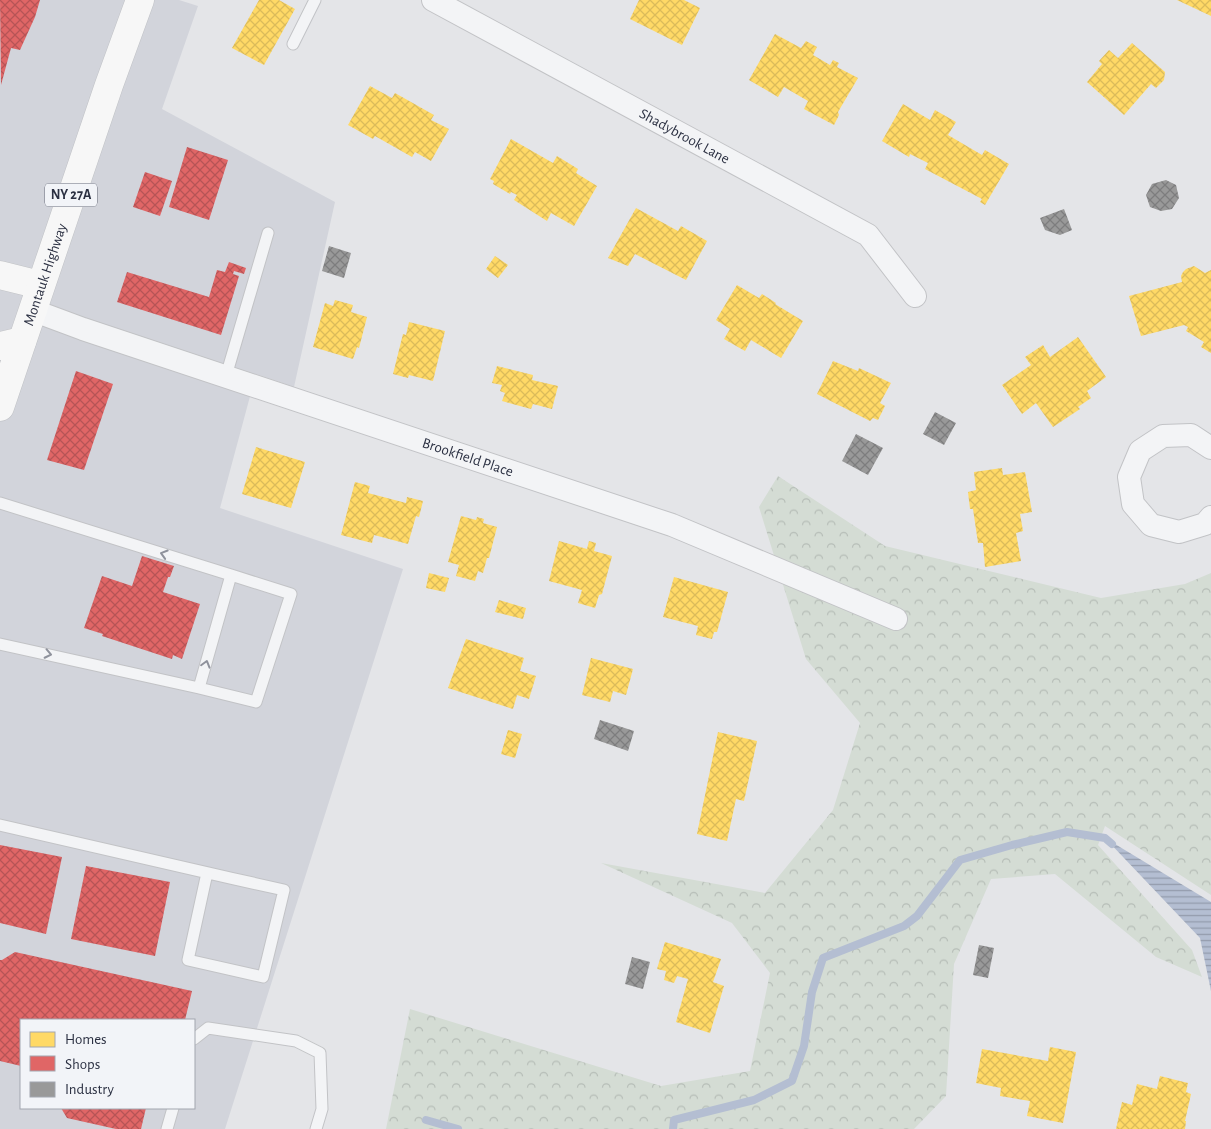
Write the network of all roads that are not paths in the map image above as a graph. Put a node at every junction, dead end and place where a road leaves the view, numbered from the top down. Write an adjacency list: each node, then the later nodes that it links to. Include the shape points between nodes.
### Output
1 (140, 0): 8 (main road, Montauk Highway / NY 27A)
2 (315, 0): 4 (lane)
3 (433, 0): 7 (street, Shadybrook Lane, via 868,235)
4 (293, 44)
5 (268, 233): 10 (lane)
6 (0, 275): 8 (main road)
7 (915, 296)
8 (36, 297): 9 (main road, Montauk Highway / NY 27A); 10 (street, Brookfield Place, via 83,329)
9 (11, 344): 11 (main road, Montauk Highway / NY 27A)
10 (226, 376): 16 (street, Brookfield Place, via 672,525)
11 (0, 407)
12 (1211, 448): 14 (street, via 1191,435 1163,436 1140,451 1129,477 1133,504 1152,525 1179,532 1205,524)
13 (0, 503): 15 (lane, one-way to 13)
14 (1211, 517)
15 (231, 575): 18 (lane, one-way to 15); 18 (lane, via 291,594 256,702)
16 (896, 619)
17 (0, 644): 18 (lane, one-way to 18)
18 (199, 688)
19 (0, 825): 20 (lane)
20 (206, 873): 20 (lane, via 284,890 263,977 188,960)
21 (195, 1038): 24 (lane, via 208,1028 296,1041 320,1053 322,1109)
22 (172, 1109): 23 (lane)
23 (167, 1129)
24 (316, 1129)

